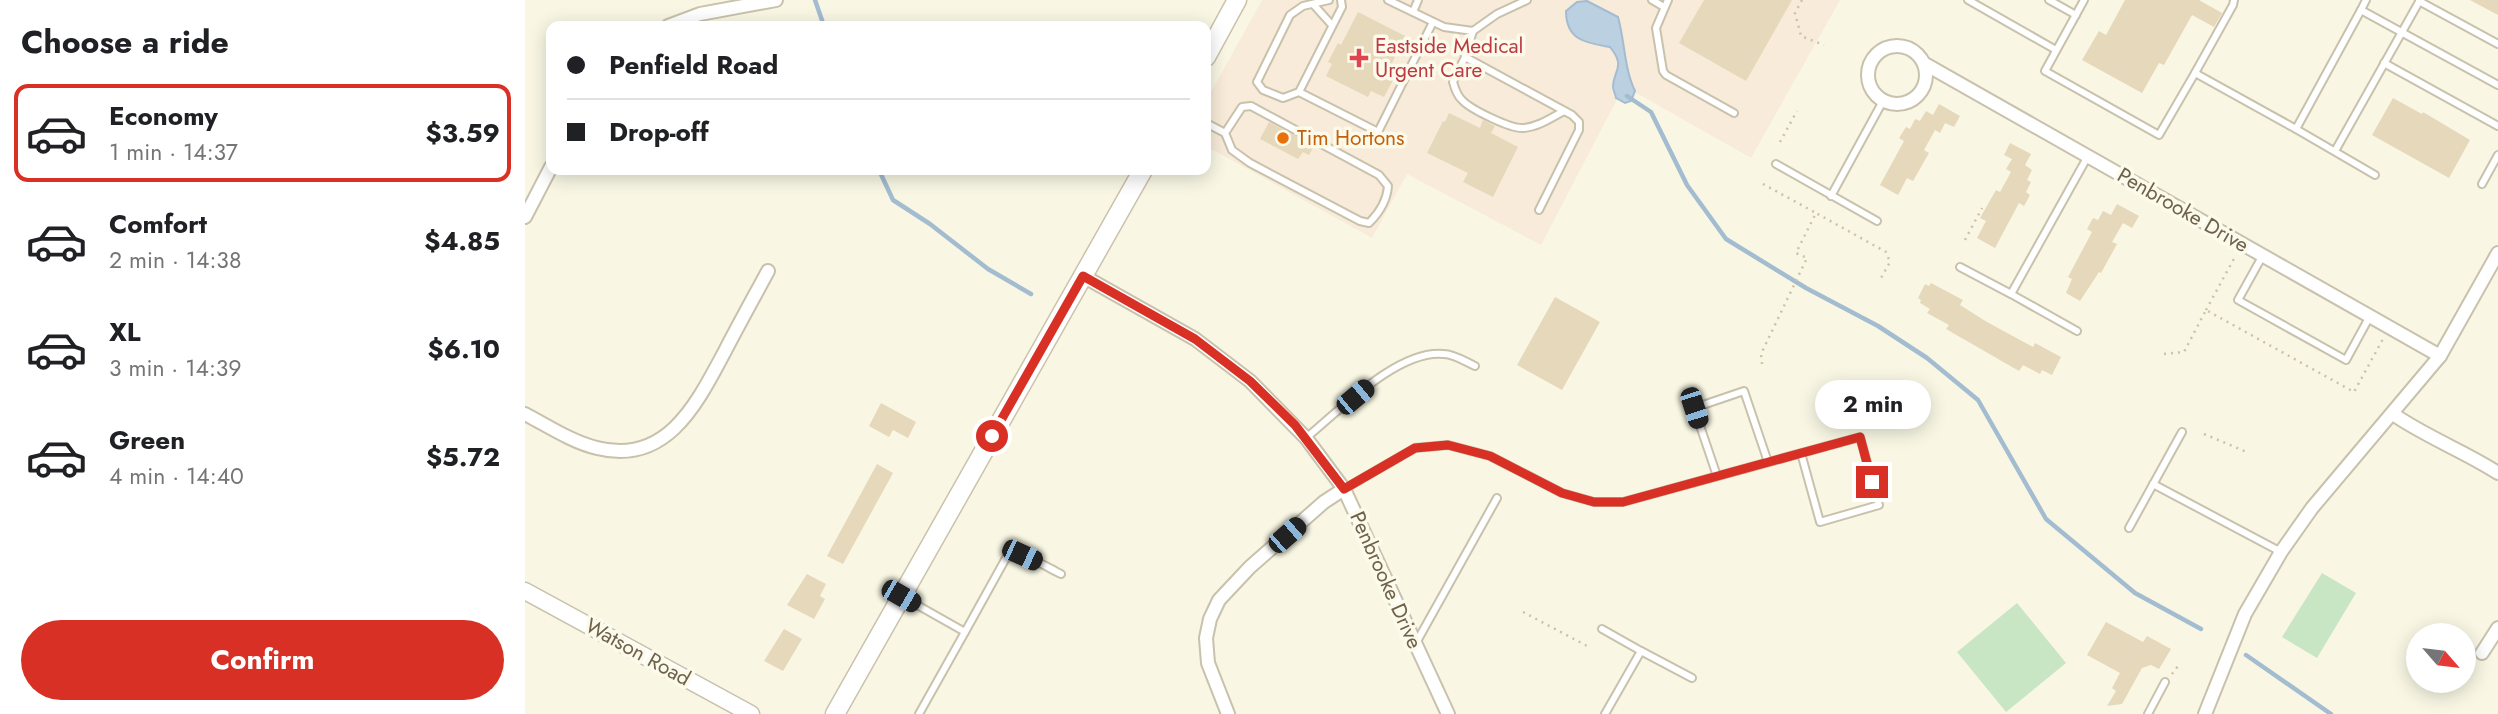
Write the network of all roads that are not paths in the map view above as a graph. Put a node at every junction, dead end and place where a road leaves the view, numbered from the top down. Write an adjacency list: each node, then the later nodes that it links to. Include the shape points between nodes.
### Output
1 (776, 0): 20 (street)
2 (1237, 0): 26 (main road)
3 (1329, 0): 15 (lane)
4 (1341, 0): 22 (lane, via 1342,7)
5 (1388, 0): 18 (lane)
6 (1418, 0): 18 (lane)
7 (1527, 0): 23 (lane)
8 (1652, 0): 16 (lane)
9 (1968, 0): 27 (lane)
10 (2049, 0): 19 (lane)
11 (2084, 0): 19 (lane)
12 (2234, 0): 31 (lane)
13 (2366, 0): 17 (lane)
14 (2419, 1): 24 (lane); 25 (lane)
15 (1313, 4): 22 (lane); 33 (lane, via 1290,15 1257,82 1283,99)
16 (1666, 4): 36 (lane, via 1656,28 1663,71)
17 (2361, 10): 24 (lane); 39 (lane)
18 (1413, 12): 21 (lane)
19 (2076, 15): 27 (lane)
20 (681, 21)
21 (1433, 22): 23 (lane); 33 (lane, via 1378,132)
22 (1331, 24): 33 (lane)
23 (1473, 31): 28 (lane)
24 (2402, 32): 29 (lane); 32 (lane)
25 (2498, 44)
26 (1211, 48)
27 (2056, 50): 31 (lane, via 2045,71 2159,135)
28 (1465, 57): 35 (lane); 35 (lane, via 1453,82 1464,103 1515,128 1527,128)
29 (2384, 63): 38 (lane); 41 (lane)
30 (1925, 64): 34 (street, via 1920,94 1903,104); 34 (street, Penbrooke Drive, via 1904,47 1878,54 1868,69 1868,79); 43 (street, Penbrooke Drive)
31 (2195, 74): 39 (lane)
32 (2498, 85)
33 (1299, 92)
34 (1883, 101): 49 (lane)
35 (1564, 111): 50 (lane, via 1579,122 1579,130)
36 (1734, 113)
37 (1211, 126): 40 (lane)
38 (2498, 126)
39 (2296, 129): 41 (lane)
40 (1226, 133): 40 (lane, via 1232,150 1250,163 1360,221 1377,216 1388,196 1388,186 1379,175 1251,106 1242,107)
41 (2335, 151): 45 (lane)
42 (2498, 155): 48 (lane)
43 (2088, 156): 54 (street, Penbrooke Drive); 58 (lane)
44 (1776, 164): 49 (lane)
45 (2375, 174)
46 (547, 175): 51 (street)
47 (1140, 175): 57 (main road)
48 (2482, 184)
49 (1831, 195): 52 (lane)
50 (1539, 210)
51 (525, 217)
52 (1877, 221)
53 (2498, 253): 61 (street)
54 (2263, 255): 59 (street, Penbrooke Drive); 59 (lane, via 2238,300 2346,360)
55 (1960, 267): 58 (lane)
56 (768, 271): 63 (street, via 698,401 667,436 634,450 616,451 597,448)
57 (1083, 276): 66 (street, Penbrooke Drive, via 1195,339 1250,381); 78 (main road)
58 (2011, 294): 60 (lane)
59 (2371, 316): 61 (street, Penbrooke Drive)
60 (2077, 331)
61 (2440, 356): 64 (street)
62 (1475, 366): 66 (lane, via 1445,353 1402,364)
63 (525, 414)
64 (2393, 414): 69 (street); 75 (street, via 2312,508)
65 (2182, 432): 71 (lane)
66 (1306, 438): 72 (street, Penbrooke Drive)
67 (1801, 453): 67 (lane, via 1860,437 1879,505 1820,522); 68 (lane)
68 (1768, 462): 70 (lane); 70 (lane, via 1744,391 1694,408)
69 (2498, 473)
70 (1717, 476): 72 (lane, via 1623,502 1594,502 1562,493 1490,456 1448,445 1415,448)
71 (2154, 484): 74 (lane); 75 (lane)
72 (1344, 489): 82 (street, Penbrooke Drive); 90 (street, via 1250,567 1219,600 1206,638 1208,663)
73 (1497, 498): 82 (lane)
74 (2129, 528)
75 (2281, 552): 94 (street, via 2245,614)
76 (1061, 574): 81 (lane, via 1022,555 1006,558)
77 (525, 591): 87 (street, Watson Road)
78 (901, 596): 81 (lane); 88 (main road)
79 (2498, 628): 84 (street)
80 (1602, 629): 83 (lane)
81 (965, 632): 89 (lane)
82 (1415, 645): 91 (street, Penbrooke Drive)
83 (1641, 651): 85 (lane); 92 (lane)
84 (2482, 653)
85 (1692, 678)
86 (2165, 682): 93 (lane)
87 (751, 714)
88 (835, 714)
89 (919, 714)
90 (1228, 714)
91 (1448, 714)
92 (1605, 714)
93 (2148, 714)
94 (2205, 714)

